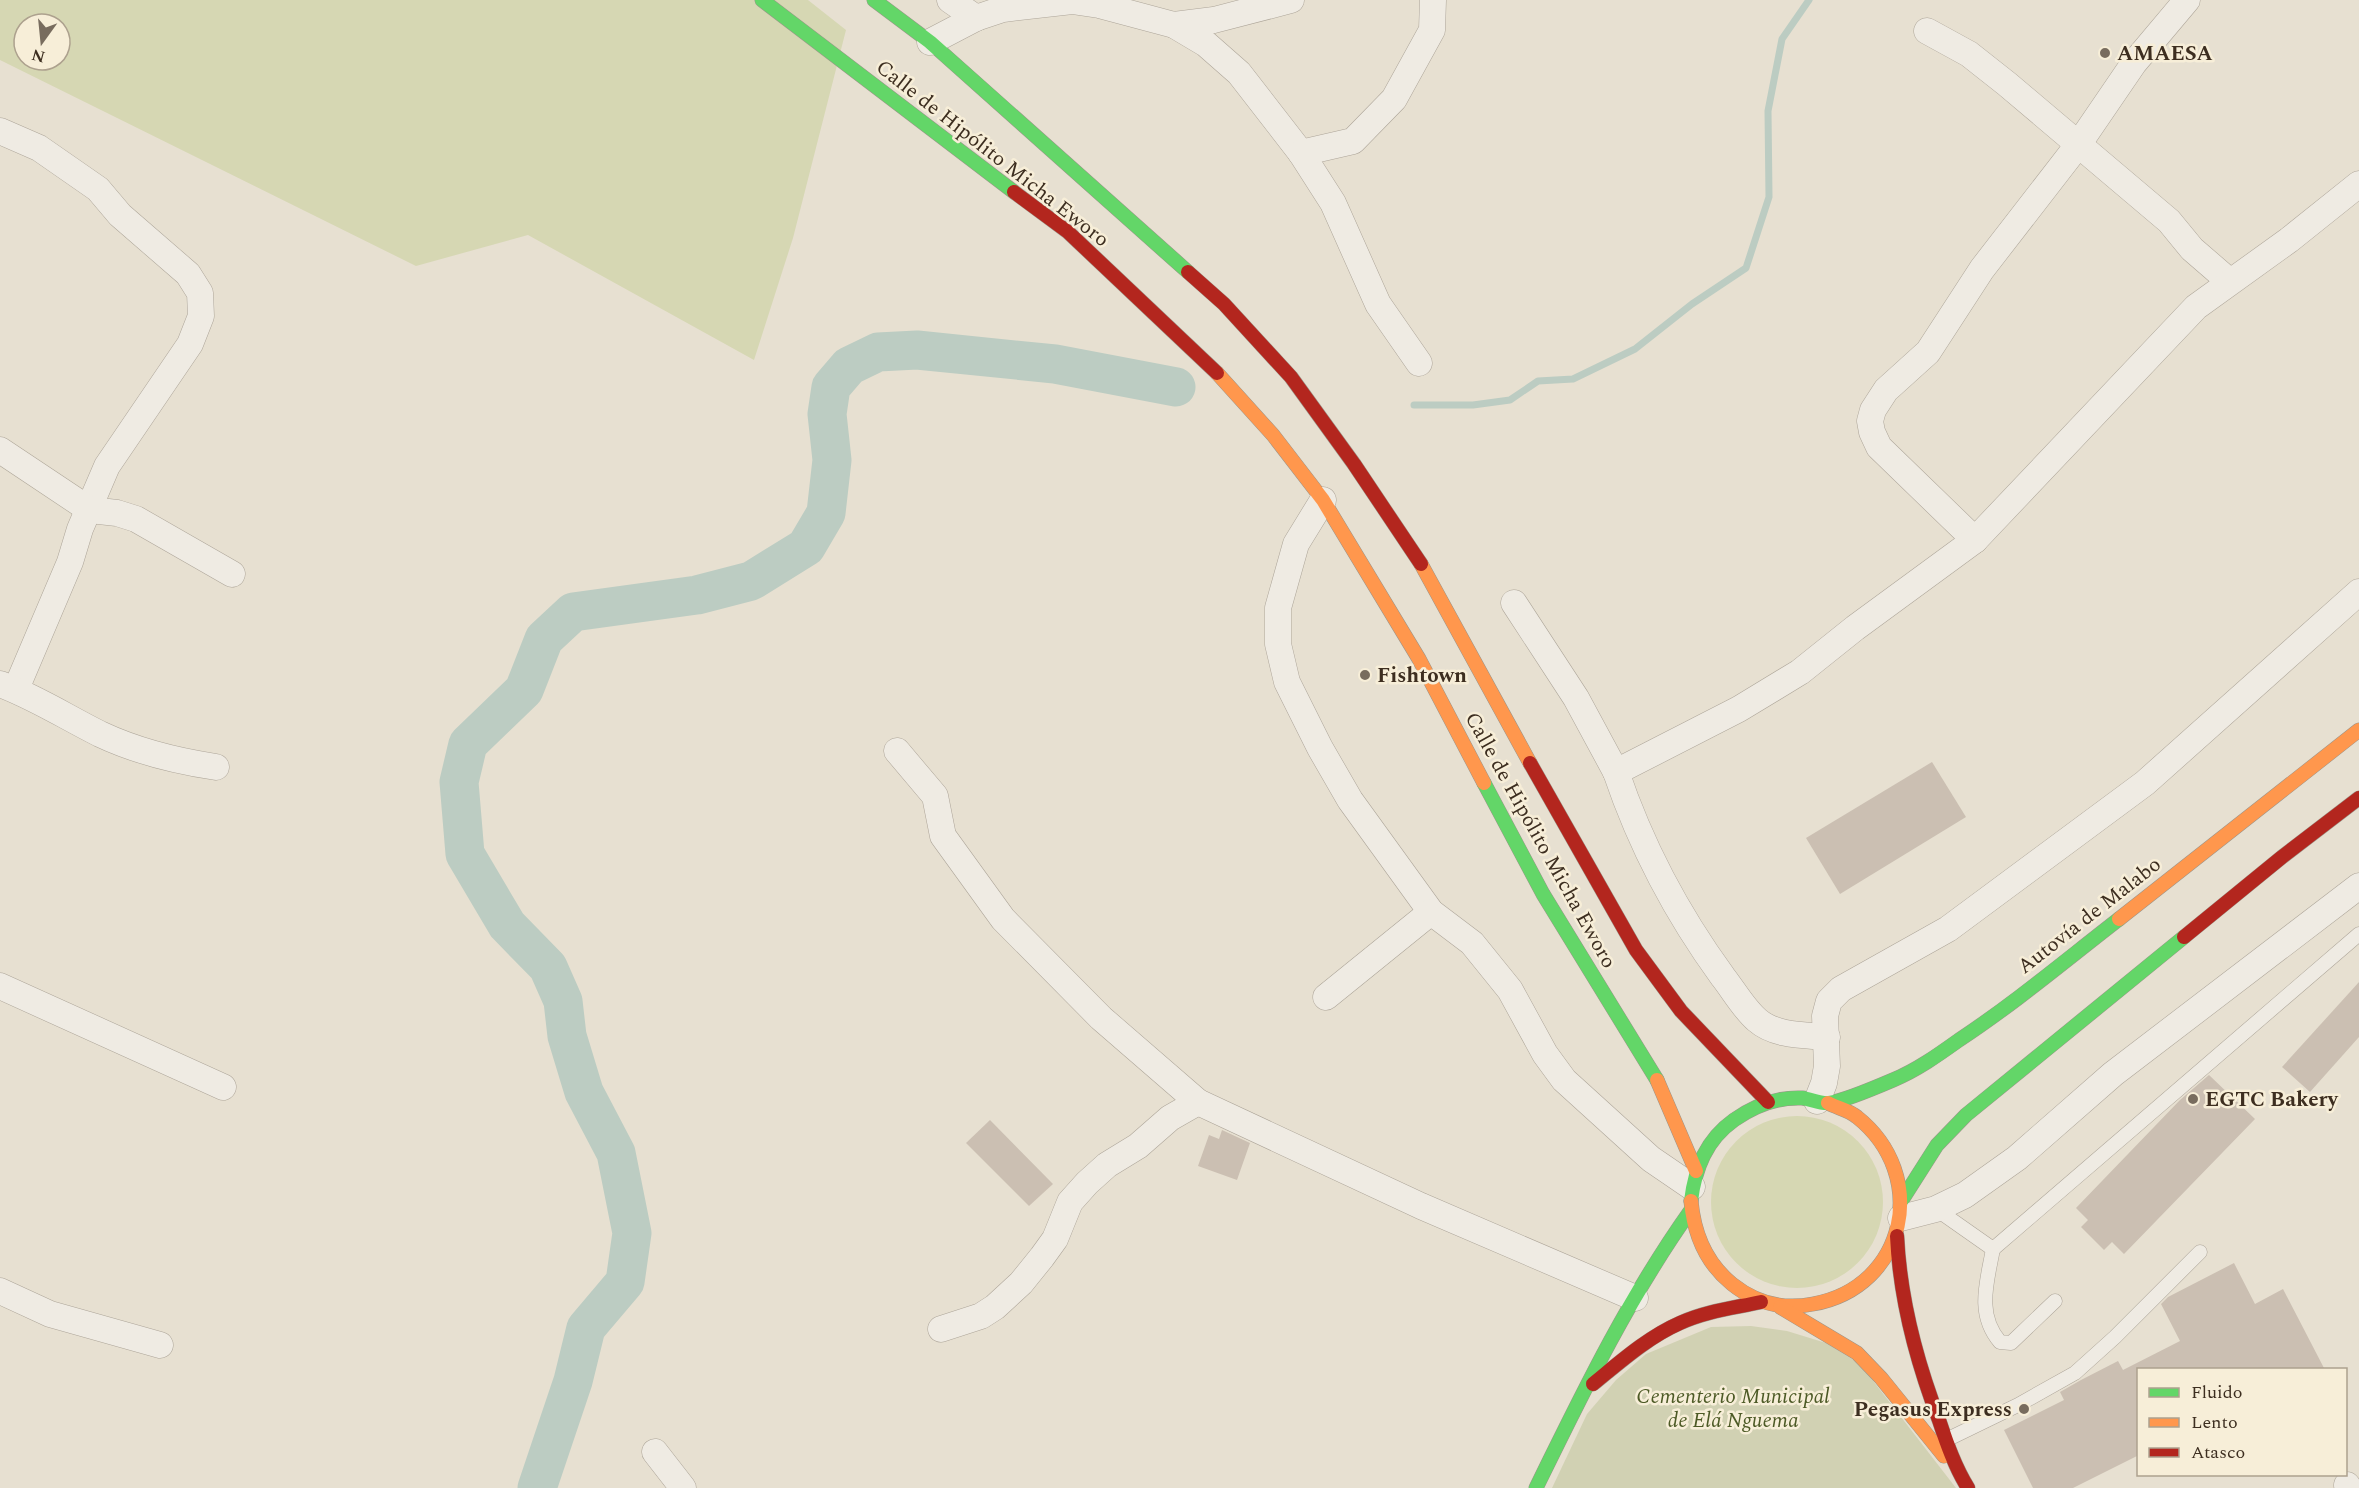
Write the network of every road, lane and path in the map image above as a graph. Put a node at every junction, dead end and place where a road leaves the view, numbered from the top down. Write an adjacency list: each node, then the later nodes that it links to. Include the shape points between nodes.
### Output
1 (762, 0): 18 (main road, Calle de Hipólito Micha Eworo, via 1068,232 1204,359 1273,435)
2 (874, 0): 10 (main road, Calle de Hipólito Micha Eworo)
3 (950, 0): 7 (street)
4 (1291, 0): 8 (street, via 1214,20)
5 (1433, 0): 13 (street, via 1432,30 1394,99 1353,141)
6 (2187, 0): 12 (street, via 2134,63)
7 (976, 18): 8 (street, via 1003,9 1072,1); 10 (street)
8 (1174, 25): 13 (street, via 1206,44 1239,73)
9 (1927, 31): 12 (street, via 1969,54)
10 (930, 42): 38 (main road, Calle de Hipólito Micha Eworo, via 1224,304 1291,377 1418,559 1636,950 1682,1011)
11 (0, 131): 19 (street, via 39,148 98,189 120,215 188,274 200,293 201,316 190,344 107,466)
12 (2078, 145): 15 (street, via 2169,221 2192,249); 20 (street, via 1982,269 1928,352 1886,390 1870,421 1879,447)
13 (1300, 153): 16 (street, via 1333,203 1378,304)
14 (2359, 184): 15 (street)
15 (2229, 282): 20 (street, via 2196,307)
16 (1419, 363)
17 (0, 450): 19 (street)
18 (1323, 500): 31 (street, via 1296,544 1278,608 1278,644 1287,682 1350,800); 40 (main road, Calle de Hipólito Micha Eworo, via 1419,659 1543,894 1654,1073)
19 (90, 510): 21 (street, via 136,519); 24 (street, via 70,562)
20 (1975, 540): 28 (street, via 1800,672 1739,709)
21 (232, 574)
22 (2359, 592): 35 (street, via 2145,783 1948,928 1841,989 1829,1001 1825,1016)
23 (1514, 603): 28 (street, via 1576,698)
24 (8, 686): 27 (street, via 102,735 174,760)
25 (2359, 730): 39 (main road, Autovía de Malabo, via 1964,1037 1911,1072)
26 (897, 751): 37 (street, via 935,796 943,836 1004,920 1101,1018)
27 (216, 767)
28 (1616, 772): 35 (street, via 1654,866 1700,945 1756,1020 1781,1032)
29 (2359, 798): 42 (main road, via 1966,1115 1936,1145)
30 (2354, 896): 41 (street, via 2113,1074 2017,1158 1965,1196)
31 (1431, 912): 34 (street); 40 (street, via 1472,943 1510,990 1564,1080 1651,1159)
32 (2359, 934): 43 (lane)
33 (0, 986): 36 (street)
34 (1326, 997)
35 (1827, 1037): 39 (street)
36 (223, 1087)
37 (1198, 1102): 46 (street, via 1421,1206); 50 (street, via 1170,1118 1087,1183 1070,1202 1042,1257 995,1308)
38 (1768, 1102): 39 (main road, via 1802,1098); 40 (main road, via 1736,1117 1711,1141)
39 (1822, 1102): 42 (main road, via 1857,1117 1881,1139 1896,1168)
40 (1693, 1190): 46 (main road); 48 (main road, via 1698,1240 1712,1267 1734,1288)
41 (1936, 1209): 42 (street); 43 (lane)
42 (1900, 1218): 49 (main road, via 1880,1269 1852,1293 1817,1306); 53 (main road, via 1901,1287 1912,1346)
43 (1993, 1249): 47 (lane, via 1984,1309 1991,1331 2000,1342 2011,1343)
44 (2199, 1252): 53 (lane, via 2075,1373)
45 (0, 1291): 51 (street, via 50,1314)
46 (1635, 1298): 52 (main road)
47 (2055, 1301)
48 (1761, 1302): 49 (main road); 52 (main road, via 1681,1323)
49 (1780, 1307): 55 (main road, via 1857,1353)
50 (941, 1329)
51 (160, 1345)
52 (1584, 1390): 57 (main road)
53 (1946, 1440): 55 (main road)
54 (655, 1452): 56 (street)
55 (1957, 1470): 58 (main road)
56 (683, 1488)
57 (1536, 1488)
58 (1968, 1488)

